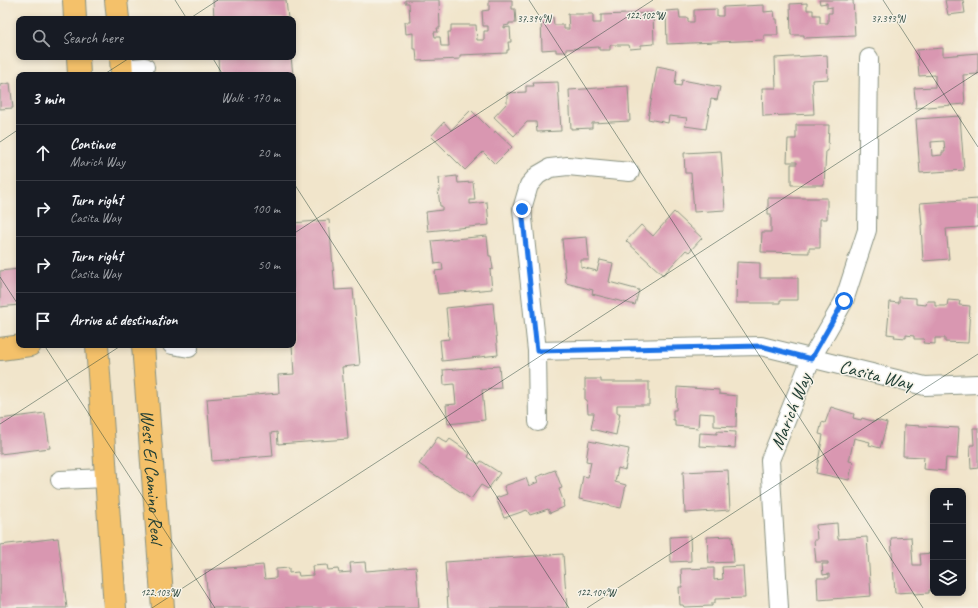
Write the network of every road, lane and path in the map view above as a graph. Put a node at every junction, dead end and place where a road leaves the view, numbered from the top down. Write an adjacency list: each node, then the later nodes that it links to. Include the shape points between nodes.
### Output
1 (74, 0): 3 (main road)
2 (116, 0): 4 (main road)
3 (75, 16)
4 (118, 16)
5 (869, 58): 16 (street, Marich Way, via 867,230 844,301)
6 (78, 60): 9 (main road)
7 (121, 67): 8 (street)
8 (145, 67)
9 (79, 72)
10 (630, 172): 15 (street, via 568,166 550,168 538,175 529,185 522,209)
11 (16, 347): 14 (main road)
12 (97, 348): 19 (main road)
13 (143, 348): 22 (main road, West El Camino Real)
14 (0, 349)
15 (537, 351): 16 (street, Casita Way, via 761,346); 18 (street)
16 (811, 359): 17 (street, Casita Way, via 925,386); 23 (street, Marich Way, via 770,460)
17 (978, 384)
18 (538, 422)
19 (106, 478): 20 (street); 21 (main road)
20 (60, 480)
21 (115, 608)
22 (163, 608)
23 (779, 608)

